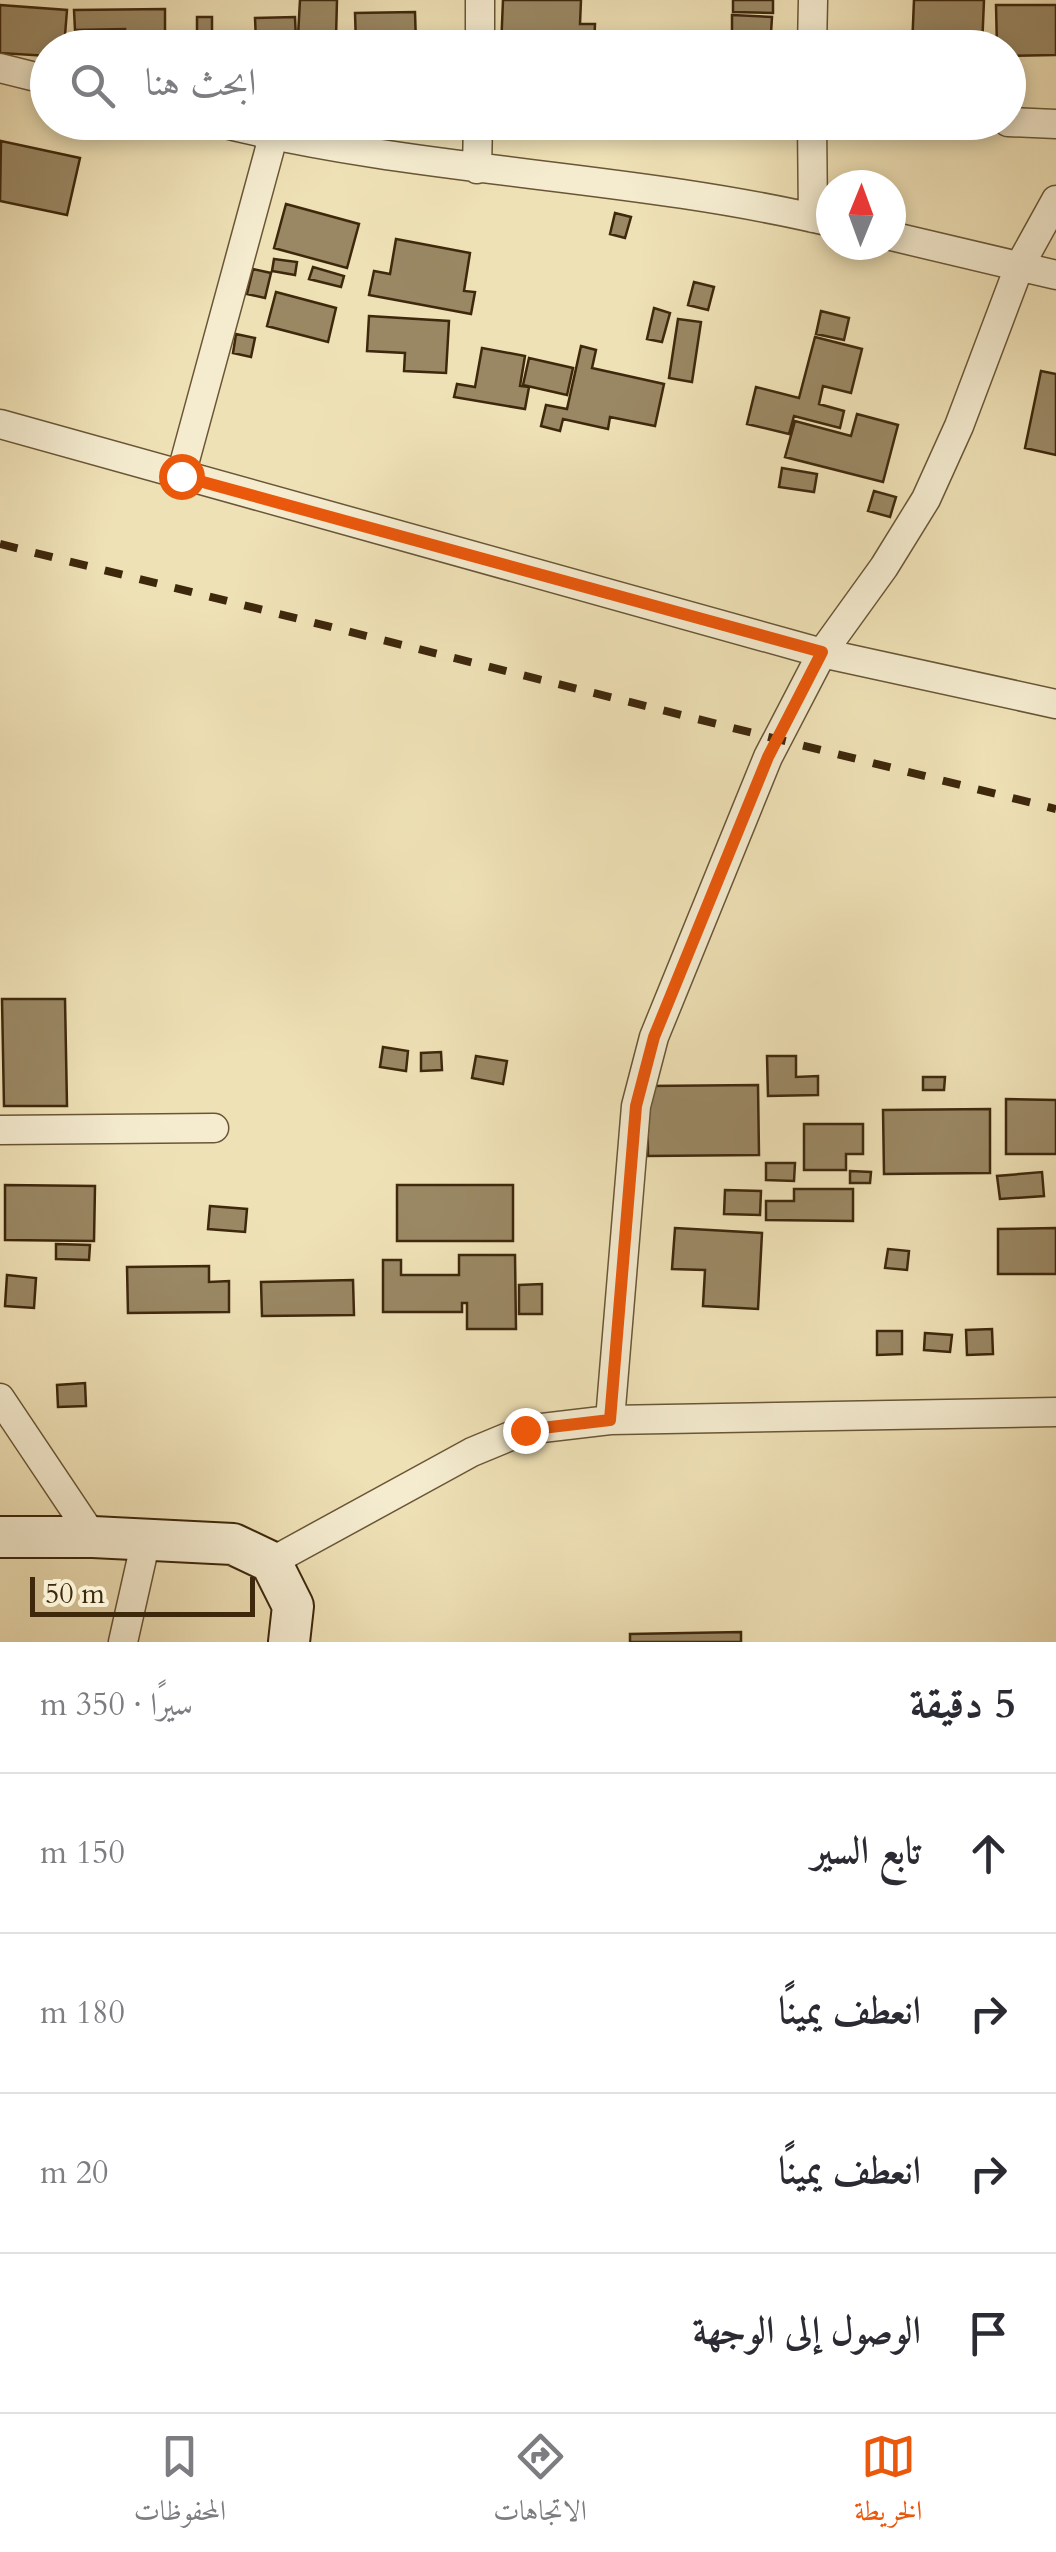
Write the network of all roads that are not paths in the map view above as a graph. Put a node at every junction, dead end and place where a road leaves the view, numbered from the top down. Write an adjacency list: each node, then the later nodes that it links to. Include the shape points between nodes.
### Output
1 (480, 0): 3 (street)
2 (812, 0): 4 (street)
3 (480, 30)
4 (812, 30)
5 (0, 68): 6 (street)
6 (30, 76)
7 (1026, 123): 8 (street)
8 (1056, 124)
9 (272, 140): 21 (street)
10 (292, 140): 13 (street)
11 (478, 140): 13 (street)
12 (814, 140): 14 (street)
13 (477, 169): 16 (street, via 637,186)
14 (817, 170)
15 (1056, 200): 18 (street)
16 (816, 219)
17 (906, 240): 18 (street)
18 (1020, 267): 19 (street); 22 (street, via 926,500)
19 (1056, 275)
20 (0, 424): 21 (street)
21 (181, 476): 22 (street)
22 (822, 652): 23 (street); 28 (street, via 768,757 654,1037 636,1106)
23 (1056, 704)
24 (214, 1128): 25 (street)
25 (0, 1130)
26 (0, 1398): 30 (street)
27 (1056, 1412): 28 (street)
28 (610, 1420): 32 (street, via 507,1437)
29 (0, 1537): 30 (street)
30 (93, 1537): 31 (street)
31 (146, 1540): 32 (street, via 232,1544); 33 (street)
32 (271, 1562): 34 (street, via 293,1606)
33 (122, 1642)
34 (290, 1642)

